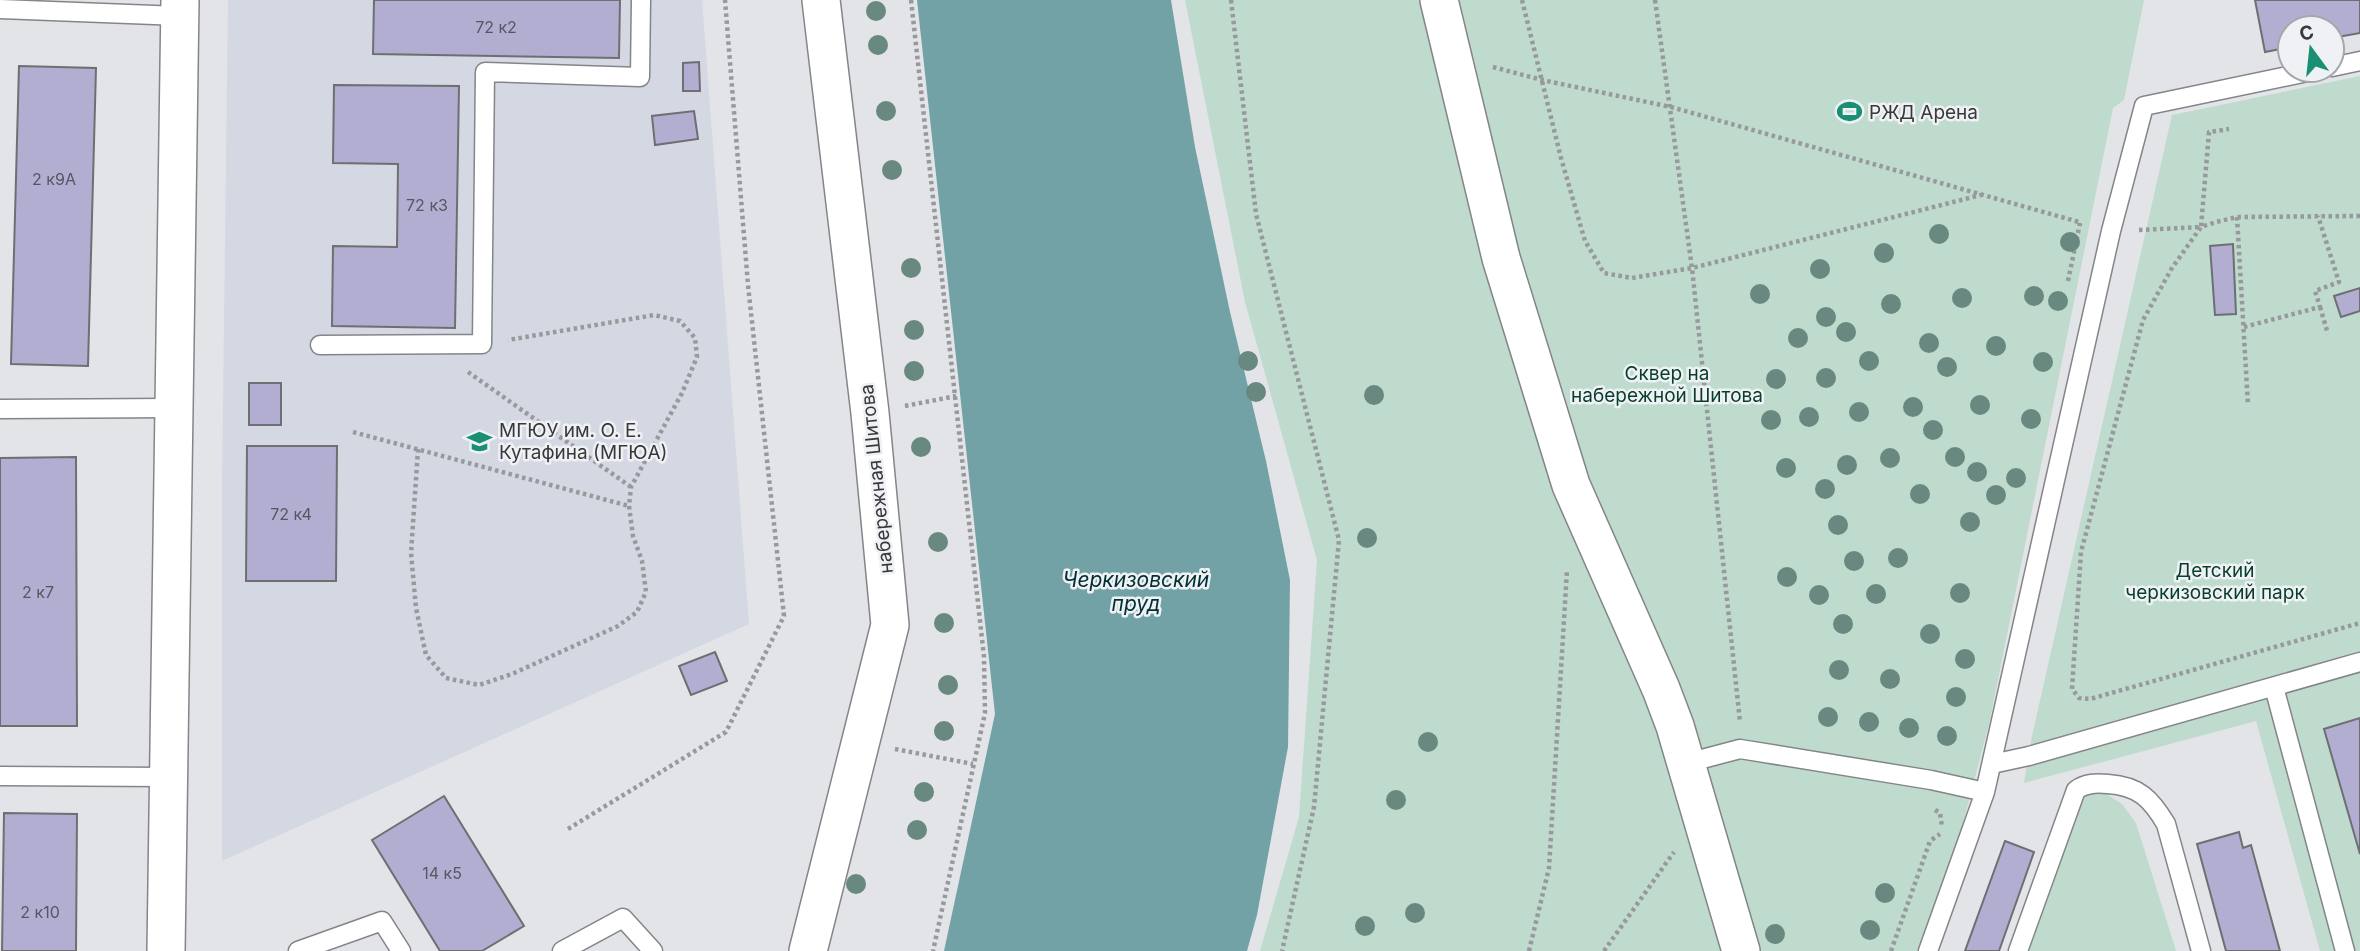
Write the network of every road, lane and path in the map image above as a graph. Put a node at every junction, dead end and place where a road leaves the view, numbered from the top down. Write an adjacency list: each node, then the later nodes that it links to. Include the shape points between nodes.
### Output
1 (641, 0): 23 (lane, via 640,77 485,72)
2 (725, 0): 48 (path, via 748,285 784,616 726,732)
3 (821, 0): 55 (street, набережная Шитова, via 890,625)
4 (911, 0): 26 (path)
5 (1231, 0): 57 (path, via 1256,214 1339,540 1314,807)
6 (1439, 0): 41 (street, via 1502,258 1571,485 1661,689)
7 (1522, 0): 12 (path)
8 (1655, 0): 13 (path)
9 (180, 8): 10 (lane); 29 (street)
10 (0, 9)
11 (2276, 79): 43 (lane, via 2144,106 2108,245)
12 (1542, 80): 13 (path); 18 (path, via 1585,241 1604,274 1632,278)
13 (1671, 107): 18 (path); 18 (path, via 1982,195)
14 (2318, 216): 15 (path); 16 (path); 20 (path, via 2339,282 2315,291)
15 (2360, 216)
16 (2237, 217): 21 (path); 36 (path, via 2201,227 2143,320 2081,552 2072,689 2079,698 2090,699)
17 (2080, 223): 19 (path)
18 (1692, 268): 39 (path)
19 (2067, 291)
20 (2320, 307): 21 (path); 22 (path)
21 (2244, 327): 28 (path)
22 (2328, 334)
23 (482, 344): 25 (lane); 33 (path, via 654,315 680,321 695,338 697,357)
24 (320, 345): 25 (lane)
25 (430, 345): 33 (path)
26 (956, 396): 27 (path); 42 (path, via 984,657 985,713)
27 (922, 403)
28 (2248, 405)
29 (173, 408): 30 (lane); 45 (street)
30 (0, 409)
31 (353, 432): 32 (path)
32 (418, 449): 34 (path); 34 (path, via 411,553 416,608 426,655 446,678 479,685 512,674 618,626 636,612 646,592)
33 (631, 487): 34 (path)
34 (629, 506)
35 (1568, 562): 58 (path, via 1549,868)
36 (2360, 622)
37 (2360, 662): 38 (lane)
38 (2274, 687): 43 (lane); 65 (lane)
39 (1741, 727)
40 (933, 756): 42 (path)
41 (1687, 763): 46 (lane, via 1740,749); 60 (street)
42 (973, 764): 56 (path)
43 (1992, 764): 46 (lane)
44 (0, 776): 45 (lane)
45 (167, 777): 50 (street)
46 (1985, 792): 62 (lane)
47 (1927, 803): 61 (path, via 1940,813 1942,832 1930,841)
48 (568, 829)
49 (1678, 846): 59 (path)
50 (166, 951)
51 (298, 951): 52 (lane, via 382,921)
52 (401, 951)
53 (562, 951): 54 (lane, via 623,918)
54 (653, 951)
55 (808, 951)
56 (933, 951)
57 (1282, 951)
58 (1529, 951)
59 (1604, 951)
60 (1741, 951)
61 (1891, 951)
62 (1928, 951)
63 (2018, 951): 64 (lane, via 2076,790 2084,784 2102,783 2140,792 2166,824)
64 (2201, 951)
65 (2345, 951)

